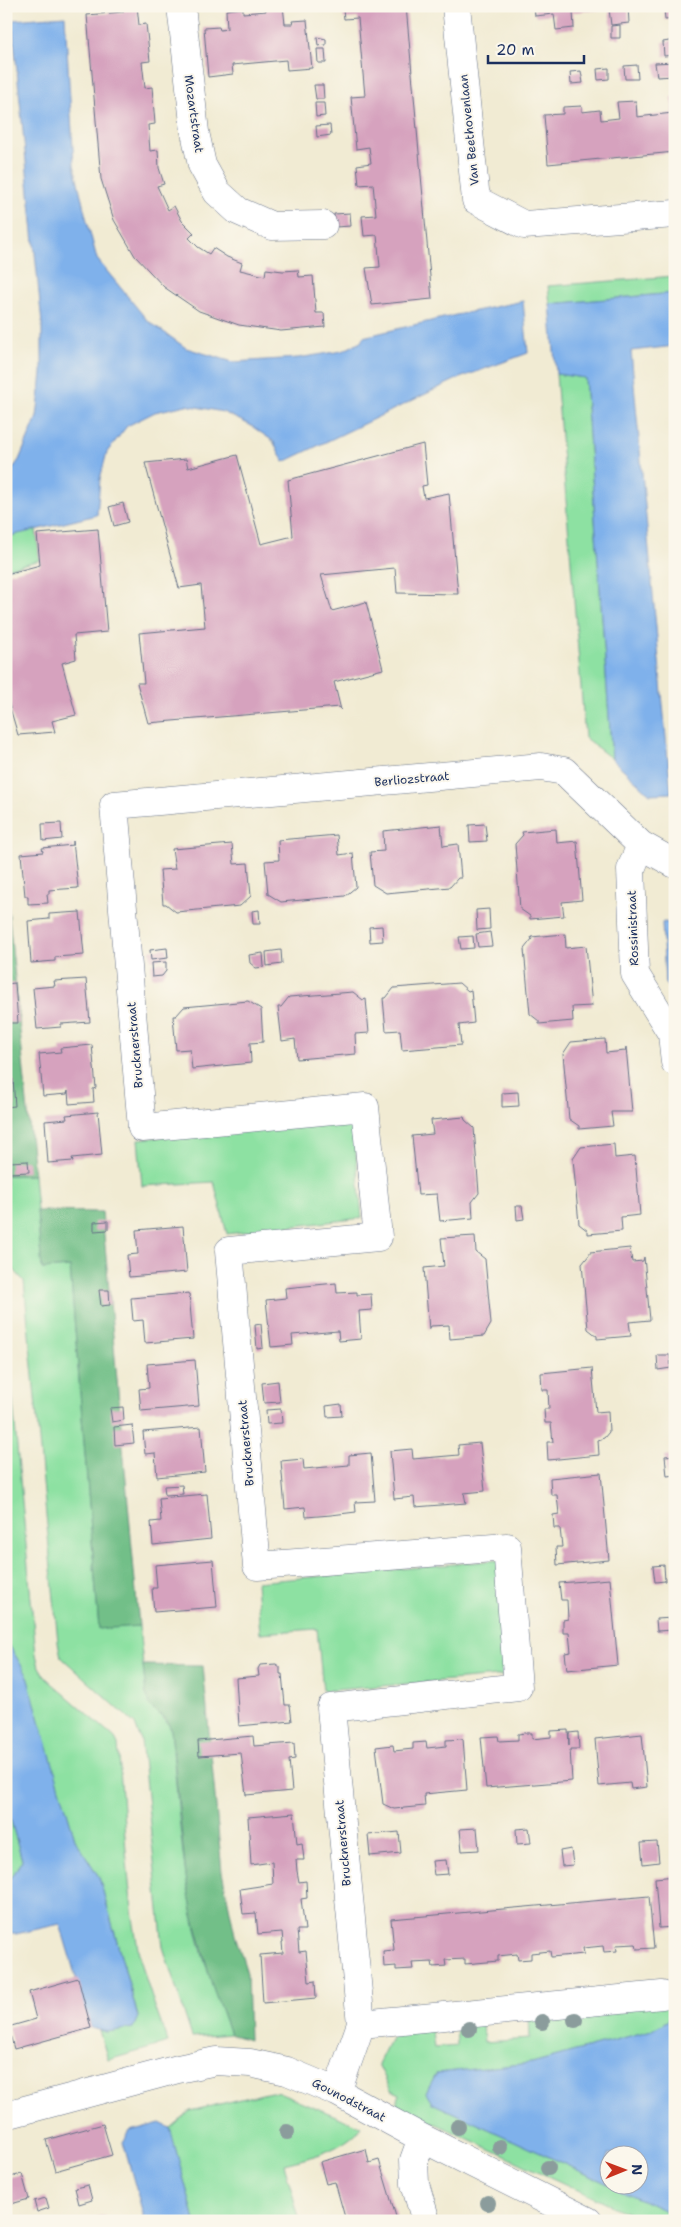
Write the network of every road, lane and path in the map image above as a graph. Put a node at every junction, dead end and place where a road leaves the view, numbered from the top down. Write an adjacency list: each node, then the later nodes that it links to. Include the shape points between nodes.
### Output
1 (181, 6): 4 (street, Mozartstraat, via 195,132 202,165 217,192 238,211 272,226)
2 (456, 6): 3 (street, Van Beethovenlaan, via 476,200 524,225)
3 (675, 214)
4 (323, 225)
5 (114, 805): 6 (street, Berliozstraat, via 541,767 564,771); 10 (street, Brucknerstraat, via 142,1128 365,1106 378,1237 229,1251 257,1566 507,1547 518,1687 330,1708)
6 (641, 845): 7 (street, Berliozstraat); 8 (street, Rossinistraat, via 631,869 634,974 672,1034)
7 (675, 864)
8 (675, 1062)
9 (662, 1994): 10 (street)
10 (361, 2024): 11 (street, Brucknerstraat)
11 (337, 2092): 12 (street, Gounodstraat, via 287,2071 250,2063 216,2061); 13 (street, Gounodstraat)
12 (6, 2115)
13 (422, 2138): 14 (street, via 414,2160 415,2184); 15 (street, Gounodstraat)
14 (426, 2221)
15 (588, 2221)

